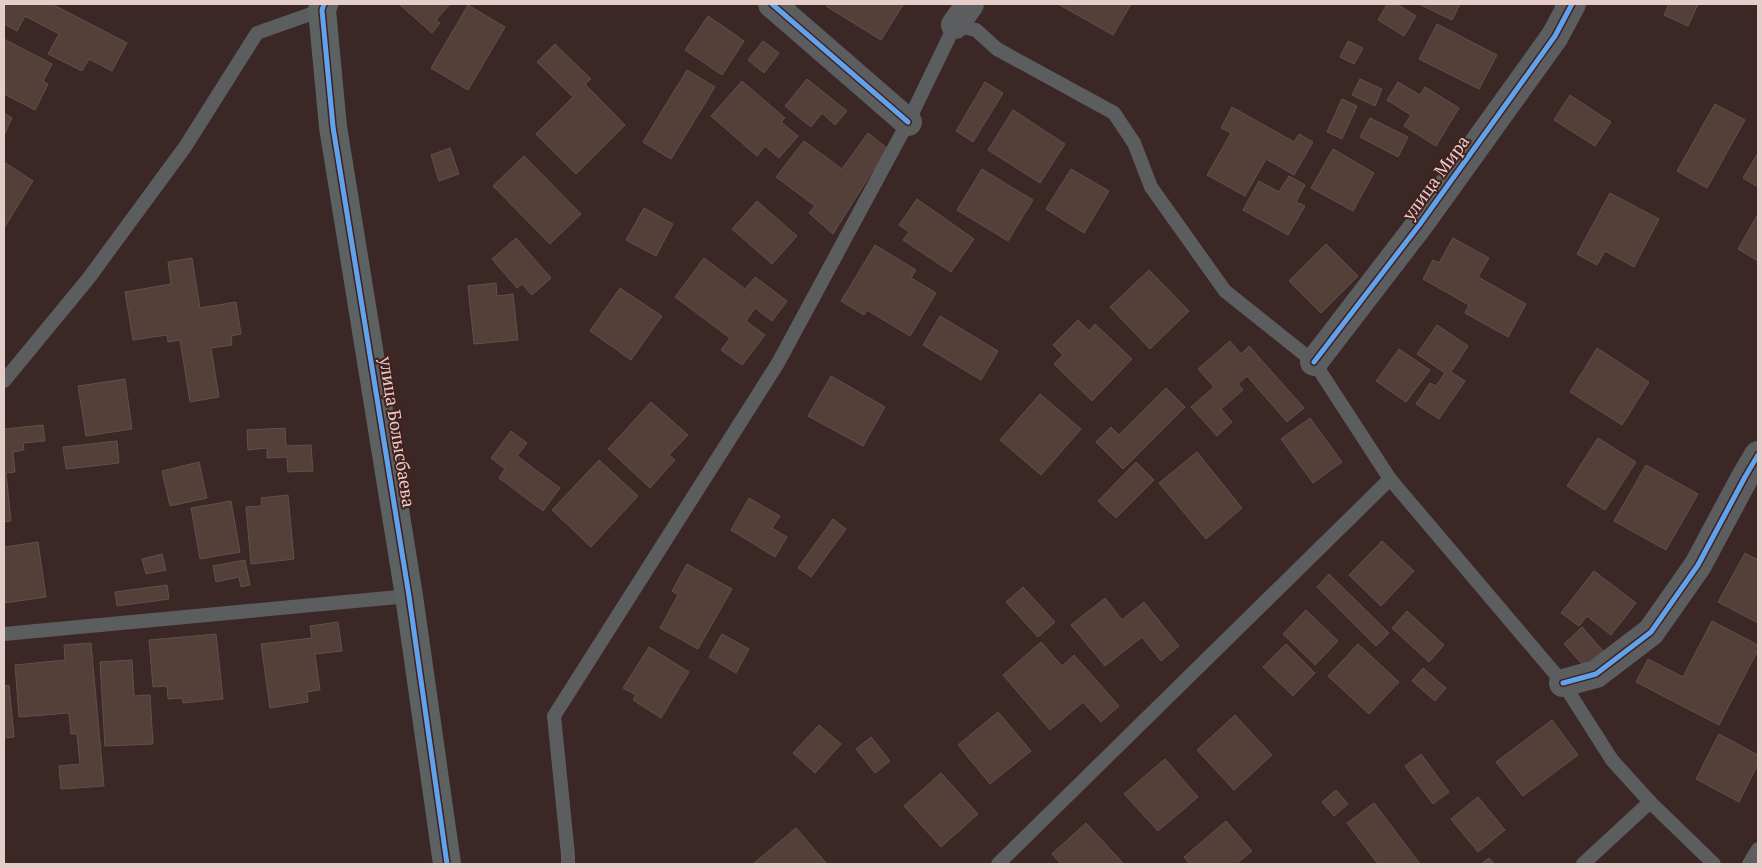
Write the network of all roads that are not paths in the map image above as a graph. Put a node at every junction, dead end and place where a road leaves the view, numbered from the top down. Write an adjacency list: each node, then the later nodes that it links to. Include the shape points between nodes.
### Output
1 (772, 4): 5 (street)
2 (1572, 4): 6 (street, улица Мира, via 1555,36 1420,224)
3 (323, 7): 7 (lane, via 257,33 185,147 88,278); 10 (street, улица Болысбаева, via 334,127)
4 (962, 15): 5 (lane); 6 (lane, via 997,49 1114,113 1134,142 1152,187 1225,291)
5 (908, 122): 16 (lane, via 778,364 554,716)
6 (1314, 362): 9 (lane)
7 (4, 381)
8 (1758, 455): 12 (street, via 1698,564 1651,632 1596,674)
9 (1390, 479): 12 (lane); 17 (lane)
10 (409, 596): 11 (lane); 15 (street, улица Болысбаева)
11 (4, 634)
12 (1563, 683): 13 (lane, via 1612,760)
13 (1650, 802): 18 (lane); 19 (lane)
14 (1758, 849): 20 (lane)
15 (447, 864)
16 (568, 864)
17 (998, 864)
18 (1583, 864)
19 (1714, 864)
20 (1749, 864)

